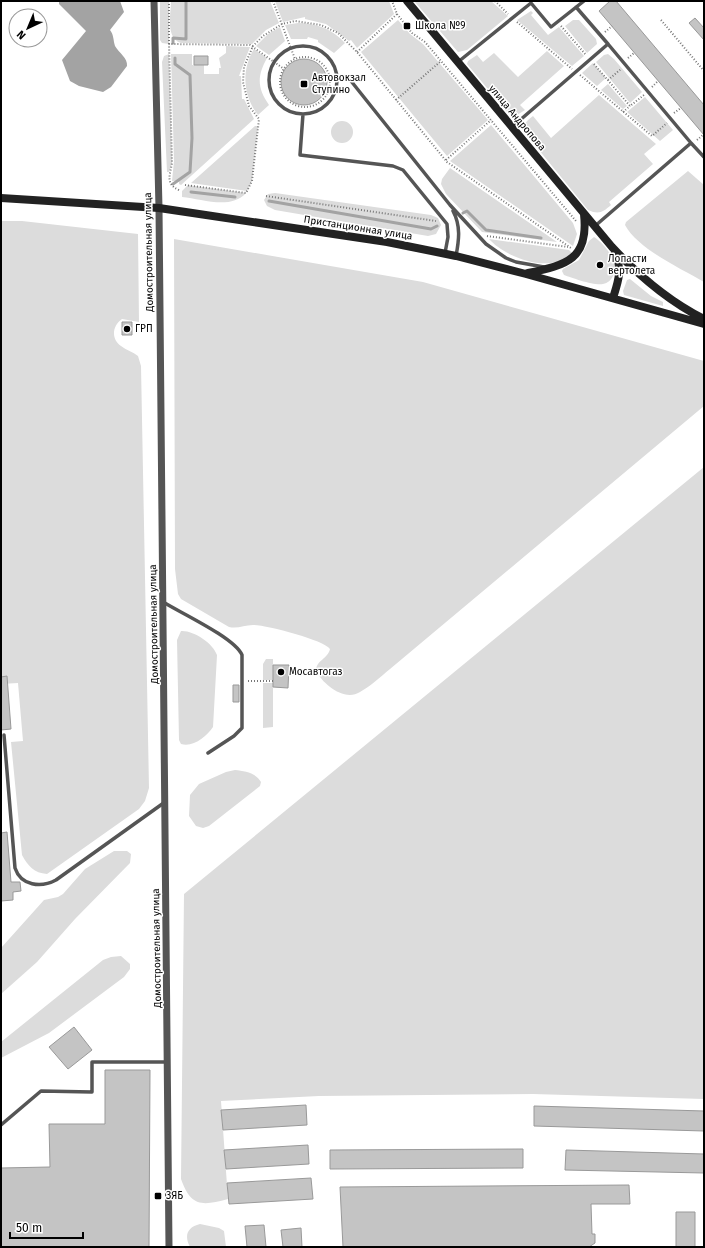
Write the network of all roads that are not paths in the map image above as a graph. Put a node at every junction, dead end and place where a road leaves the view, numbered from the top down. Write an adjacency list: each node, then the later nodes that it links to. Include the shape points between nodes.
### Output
1 (154, 1): 14 (street, Домостроительная улица)
2 (407, 1): 6 (main road, улица Андропова)
3 (584, 1): 4 (lane)
4 (576, 7): 5 (lane); 6 (lane, via 551,27 531,3)
5 (608, 44): 9 (lane); 10 (lane)
6 (457, 62): 9 (main road, улица Андропова)
7 (338, 79): 8 (lane, via 336,90 328,104 314,113); 8 (lane, via 330,58 321,51 302,46 283,53 275,62 269,79 271,89 282,107); 13 (lane, via 347,76)
8 (303, 114): 18 (lane, via 300,155 398,168 406,174 445,222 448,230)
9 (512, 128): 15 (main road, улица Андропова)
10 (692, 143): 11 (lane); 16 (lane)
11 (704, 157)
12 (1, 198): 14 (main road, Пристанционная улица)
13 (450, 205): 19 (lane, via 459,226); 20 (lane, via 486,244 506,258 526,264)
14 (159, 208): 18 (main road, Пристанционная улица, via 387,242); 25 (street, Домостроительная улица)
15 (584, 214): 16 (main road, улица Андропова); 20 (main road, via 586,233 580,250 568,262)
16 (594, 226): 17 (main road, улица Андропова)
17 (612, 247): 22 (main road, улица Андропова, via 620,268); 23 (main road, улица Андропова, via 661,293)
18 (445, 254): 19 (main road, Пристанционная улица)
19 (456, 256): 21 (main road, Пристанционная улица)
20 (555, 267): 21 (main road)
21 (526, 274): 22 (main road, Пристанционная улица)
22 (614, 298): 24 (main road, Пристанционная улица)
23 (704, 319)
24 (704, 324)
25 (163, 602): 27 (lane, via 228,640 239,648 243,658 242,728); 28 (street, Домостроительная улица)
26 (4, 735): 28 (lane, via 15,868 17,874 27,883 40,885 56,880)
27 (208, 753)
28 (166, 801): 29 (street, Домостроительная улица)
29 (168, 1062): 30 (lane, via 92,1062 92,1092 41,1091); 31 (street, Домостроительная улица)
30 (1, 1125)
31 (169, 1247)

